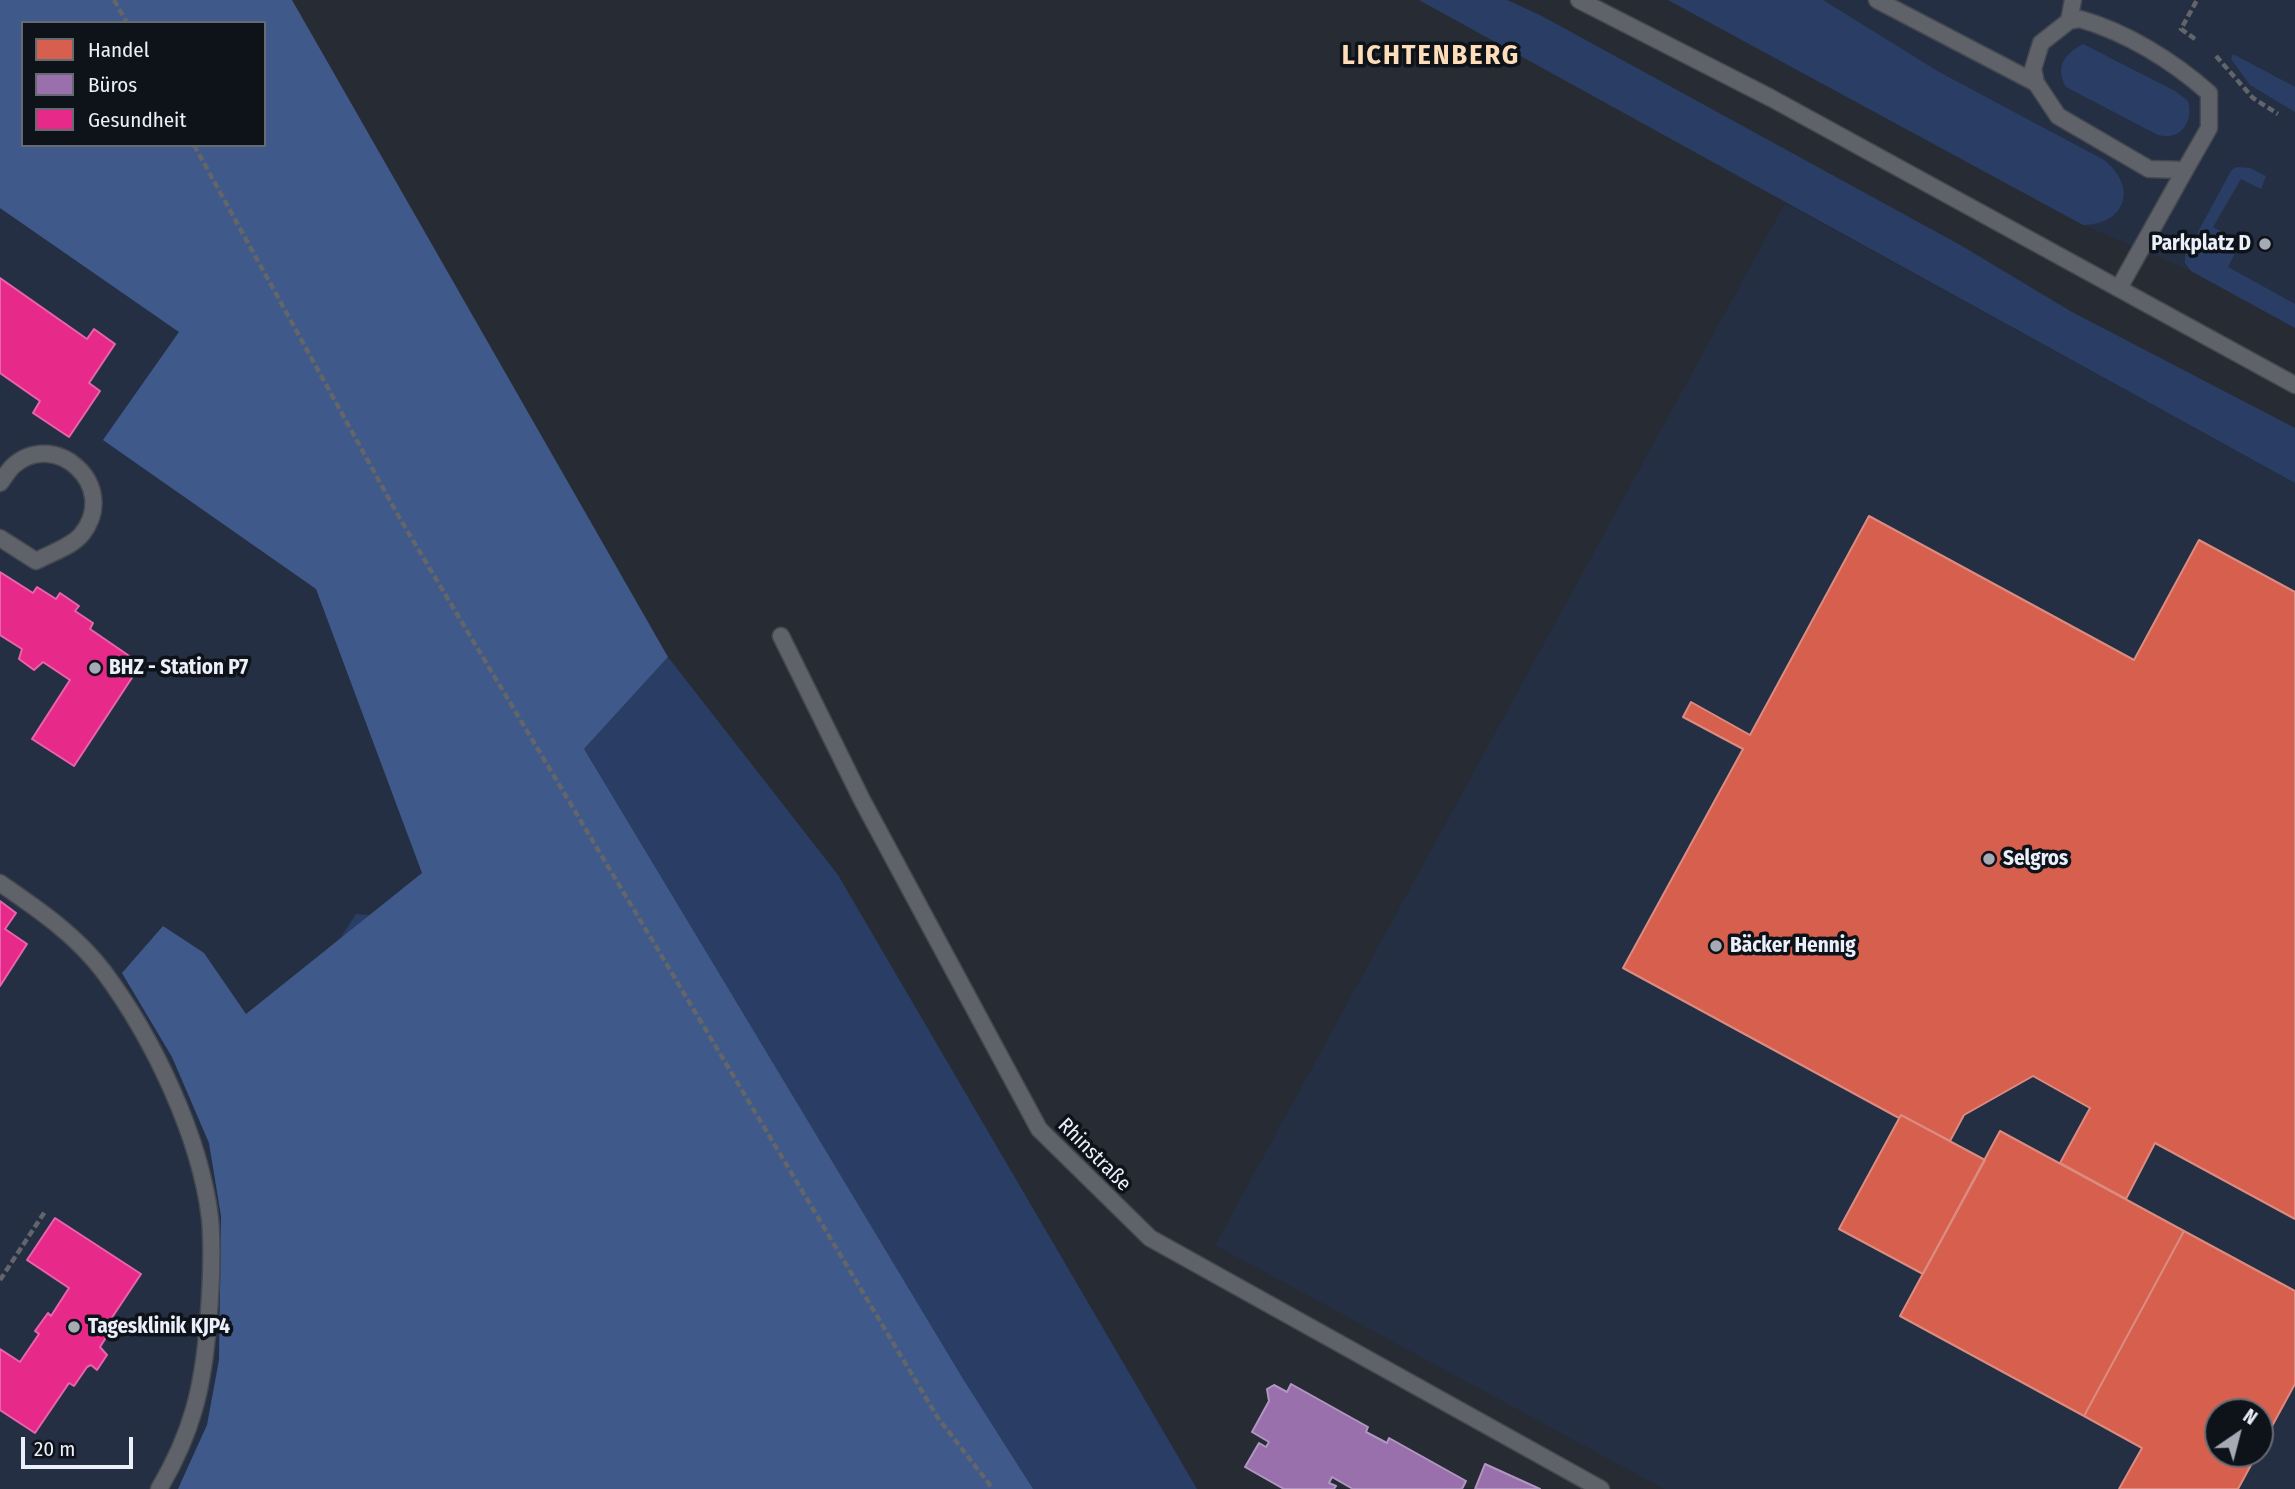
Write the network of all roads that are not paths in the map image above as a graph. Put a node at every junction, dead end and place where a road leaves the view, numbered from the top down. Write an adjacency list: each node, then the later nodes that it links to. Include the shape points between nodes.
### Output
1 (1579, 0): 5 (lane)
2 (1593, 0): 5 (lane)
3 (1877, 0): 7 (lane)
4 (2073, 0): 6 (lane)
5 (1612, 17): 9 (lane, via 1771,98)
6 (2068, 21): 7 (lane, via 2041,43 2034,68); 8 (lane, via 2099,24 2182,69 2209,93 2209,128)
7 (2036, 83): 8 (lane, via 2058,116 2149,169)
8 (2185, 170): 9 (lane)
9 (2119, 288): 10 (lane)
10 (2295, 385)
11 (0, 483): 12 (lane, via 15,465 42,454 73,461 96,498 81,537 36,561)
12 (0, 538)
13 (781, 636): 16 (lane, Rhinstraße, via 862,800 1039,1129 1150,1238)
14 (0, 883): 15 (lane, via 55,921 103,971 150,1046 196,1153 209,1217 212,1276 204,1368 194,1418)
15 (159, 1489)
16 (1601, 1489)

